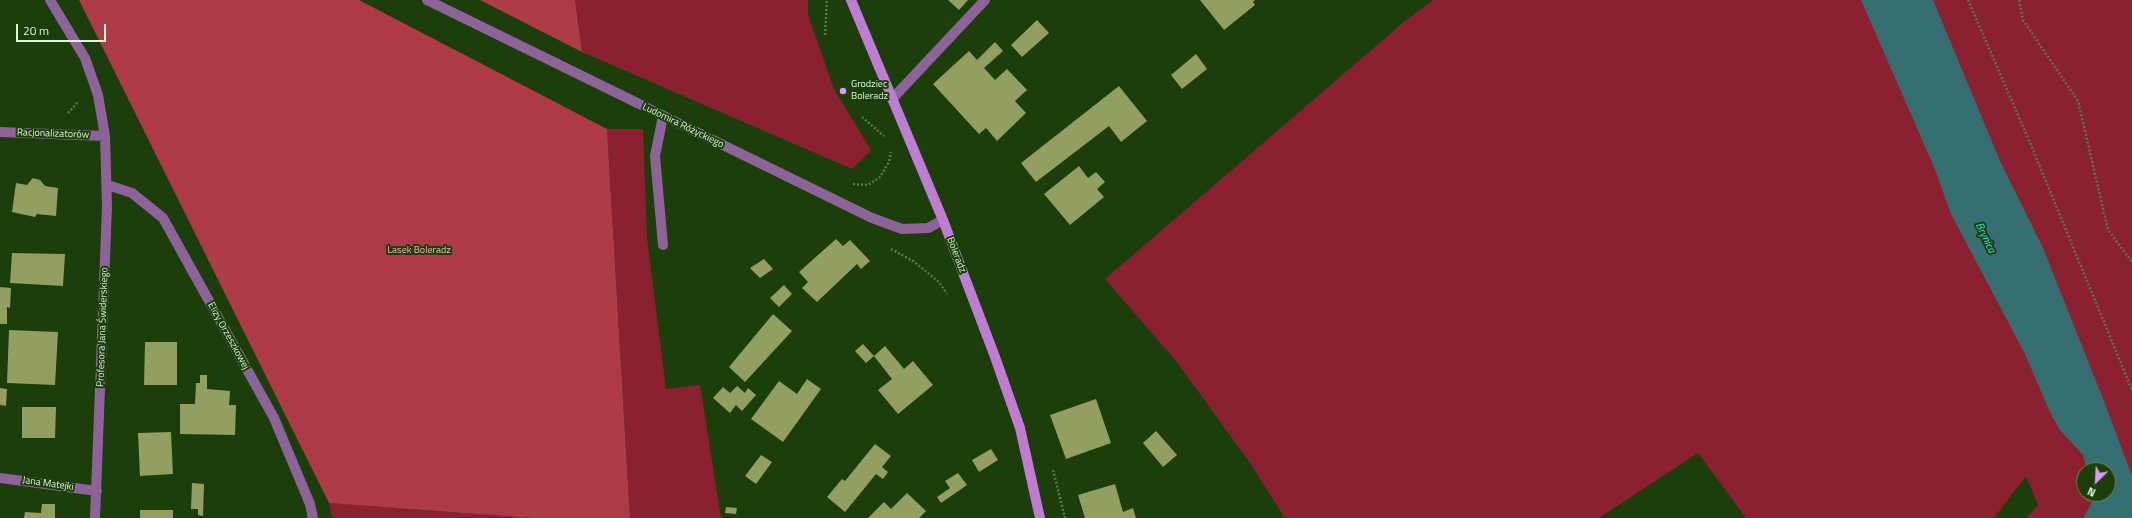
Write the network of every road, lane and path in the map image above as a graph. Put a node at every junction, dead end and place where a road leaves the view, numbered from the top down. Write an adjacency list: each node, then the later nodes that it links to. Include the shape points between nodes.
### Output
1 (50, 0): 15 (street, via 85,58 98,95)
2 (427, 0): 12 (street, Ludomira Różyckiego)
3 (827, 0): 8 (path)
4 (851, 0): 10 (street, Boleradz)
5 (985, 0): 10 (street)
6 (1968, 0): 25 (path)
7 (2019, 0): 23 (path, via 2023,20 2078,101 2108,230)
8 (825, 35)
9 (78, 94): 11 (path, via 78,102 68,113)
10 (892, 99): 20 (street, Boleradz)
11 (61, 114)
12 (663, 116): 20 (street, Ludomira Różyckiego, via 887,224 902,229 928,228); 21 (street, via 655,156)
13 (862, 117): 16 (path)
14 (0, 132): 15 (street, Racjonalizatorów)
15 (105, 136): 19 (street, Profesora Jana Świderskiego)
16 (888, 141)
17 (892, 147): 18 (path, via 889,162 880,177 868,185)
18 (848, 184)
19 (108, 185): 27 (street, Profesora Jana Świderskiego); 29 (street, Elizy Orzeszkowej, via 132,192 163,218 274,418 310,504)
20 (943, 220): 30 (street, Boleradz, via 1020,428)
21 (663, 245)
22 (886, 246): 24 (path, via 913,261 938,282)
23 (2132, 262)
24 (950, 297)
25 (2132, 390)
26 (0, 478): 27 (street, Jana Matejki)
27 (97, 491): 28 (street, Profesora Jana Świderskiego)
28 (95, 518)
29 (313, 518)
30 (1040, 518)

